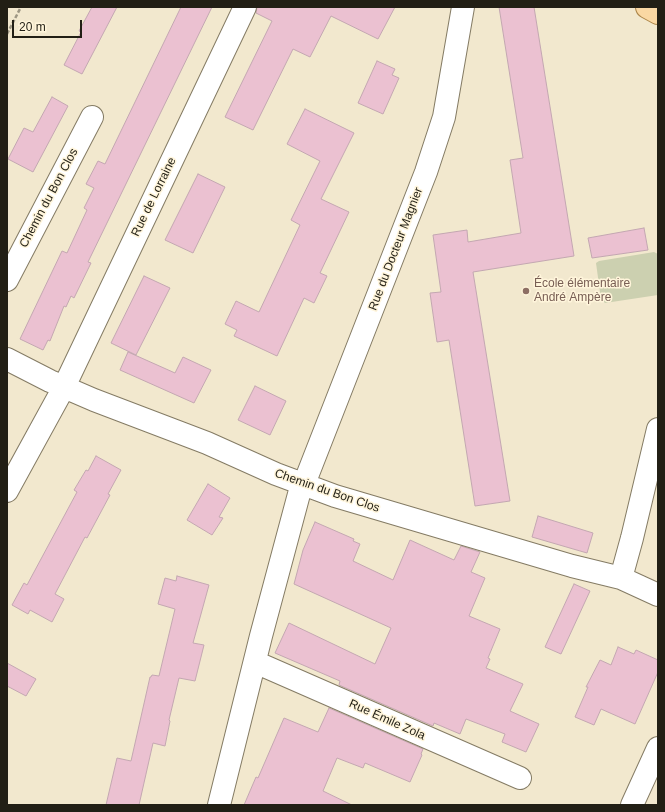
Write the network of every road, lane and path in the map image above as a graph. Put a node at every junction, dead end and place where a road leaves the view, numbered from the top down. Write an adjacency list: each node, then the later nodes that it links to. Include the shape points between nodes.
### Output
1 (21, 7): 6 (path)
2 (245, 7): 10 (street, Rue de Lorraine)
3 (463, 7): 12 (street, Rue du Docteur Magnier, via 444,117 426,172)
4 (647, 7): 5 (main road)
5 (658, 13)
6 (7, 34)
7 (92, 117): 8 (street, Chemin du Bon Clos)
8 (7, 280)
9 (7, 359): 10 (street, Chemin du Bon Clos)
10 (64, 387): 12 (street, Chemin du Bon Clos); 13 (street, Rue de Lorraine)
11 (658, 429): 14 (street)
12 (304, 484): 14 (street, Chemin du Bon Clos, via 343,499); 16 (street, via 299,494)
13 (7, 491)
14 (621, 578): 15 (street, Chemin du Bon Clos)
15 (658, 594)
16 (255, 662): 18 (street, Rue Émile Zola); 20 (street)
17 (658, 748): 19 (street)
18 (520, 778)
19 (652, 778): 21 (street)
20 (219, 805)
21 (632, 805)

